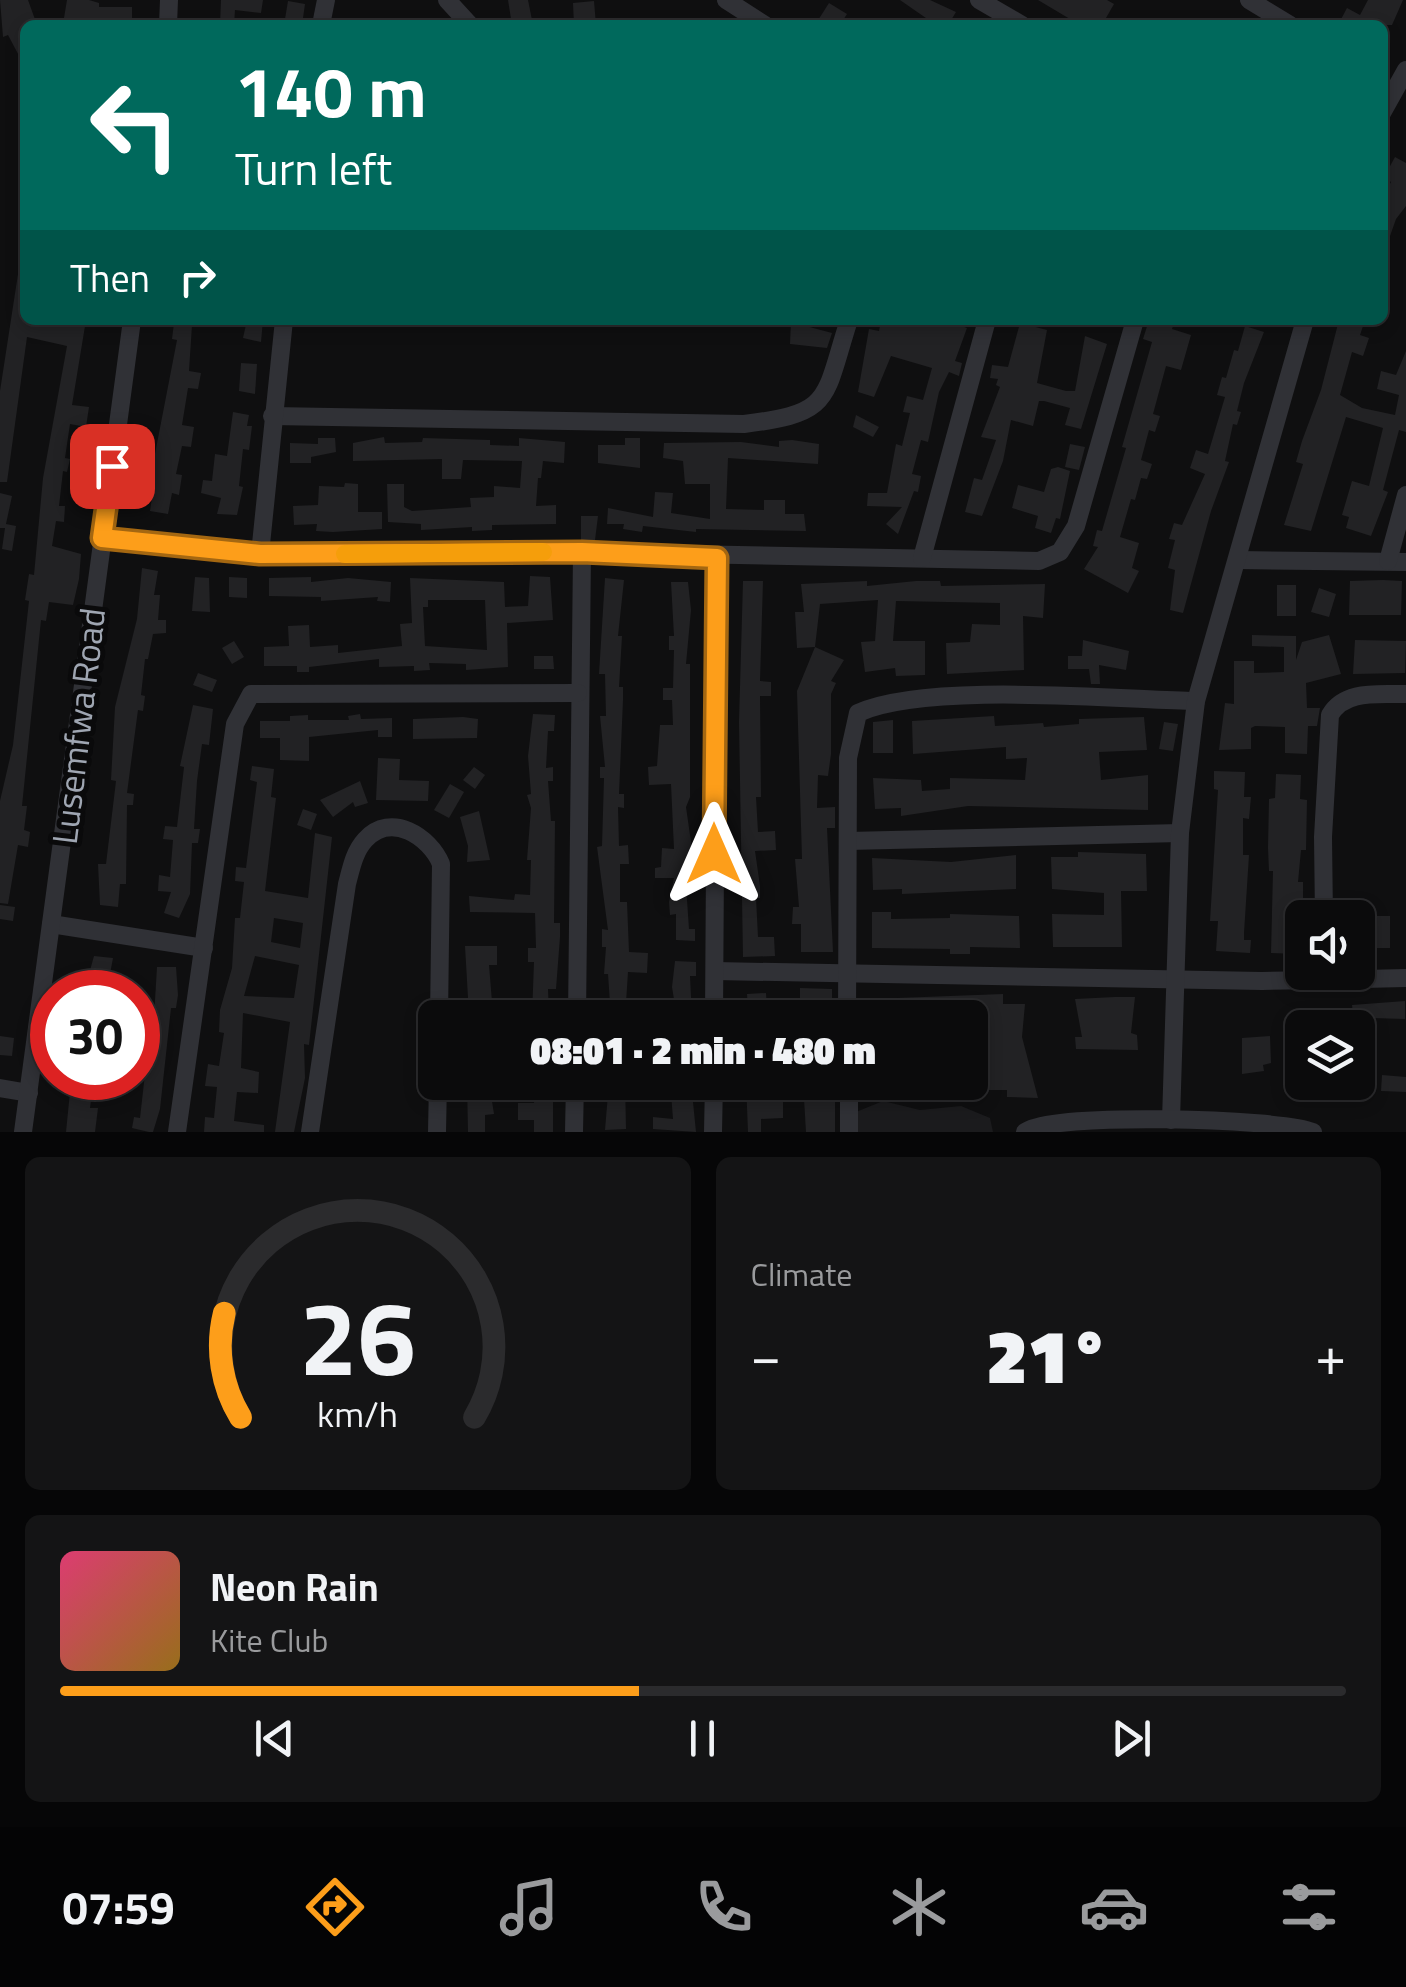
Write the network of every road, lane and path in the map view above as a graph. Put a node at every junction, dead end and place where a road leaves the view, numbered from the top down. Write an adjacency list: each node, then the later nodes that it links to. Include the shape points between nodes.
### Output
1 (446, 0): 6 (street)
2 (726, 0): 7 (street)
3 (979, 0): 8 (street)
4 (1249, 0): 5 (street)
5 (1272, 6)
6 (465, 20)
7 (757, 20)
8 (1013, 20)
9 (131, 325): 17 (street, Lusemfwa Road)
10 (283, 325): 15 (street)
11 (847, 325): 15 (street, via 827,386 798,418 744,424)
12 (987, 325): 21 (street)
13 (1134, 325): 21 (street, via 1091,482 1060,552 1039,561)
14 (1304, 325): 22 (street)
15 (272, 416): 19 (street)
16 (1406, 496): 23 (street)
17 (102, 538): 19 (street); 30 (street, Lusemfwa Road)
18 (582, 552): 19 (street); 20 (street); 24 (street)
19 (260, 554)
20 (717, 558): 21 (street); 32 (street)
21 (922, 558)
22 (1238, 560): 23 (street); 26 (street)
23 (1397, 562)
24 (578, 694): 31 (street, via 251,694 234,724); 39 (street)
25 (1406, 694): 29 (street, via 1350,697 1330,716)
26 (1196, 701): 27 (street); 28 (street, via 883,701 852,721)
27 (1180, 833): 28 (street); 36 (street)
28 (848, 840): 33 (street)
29 (1324, 900)
30 (52, 924): 31 (street); 43 (street, Lusemfwa Road)
31 (204, 948): 51 (street)
32 (715, 971): 33 (street); 40 (street)
33 (846, 976): 36 (street); 41 (street)
34 (1285, 976): 36 (street)
35 (1375, 977): 37 (street)
36 (1177, 978): 48 (street)
37 (1406, 978)
38 (439, 1000): 52 (street, via 441,864 434,845 414,831 377,831 365,839 347,884)
39 (576, 1000)
40 (714, 1000)
41 (847, 1000)
42 (0, 1088): 43 (street)
43 (29, 1093): 50 (street, Lusemfwa Road)
44 (438, 1100): 53 (street)
45 (575, 1100): 54 (street)
46 (714, 1100): 55 (street)
47 (848, 1100): 56 (street)
48 (1171, 1120): 49 (street); 58 (street)
49 (1106, 1127): 57 (street, via 1059,1121)
50 (24, 1132)
51 (177, 1132)
52 (310, 1132)
53 (437, 1132)
54 (574, 1132)
55 (713, 1132)
56 (849, 1132)
57 (1024, 1132)
58 (1313, 1132)

